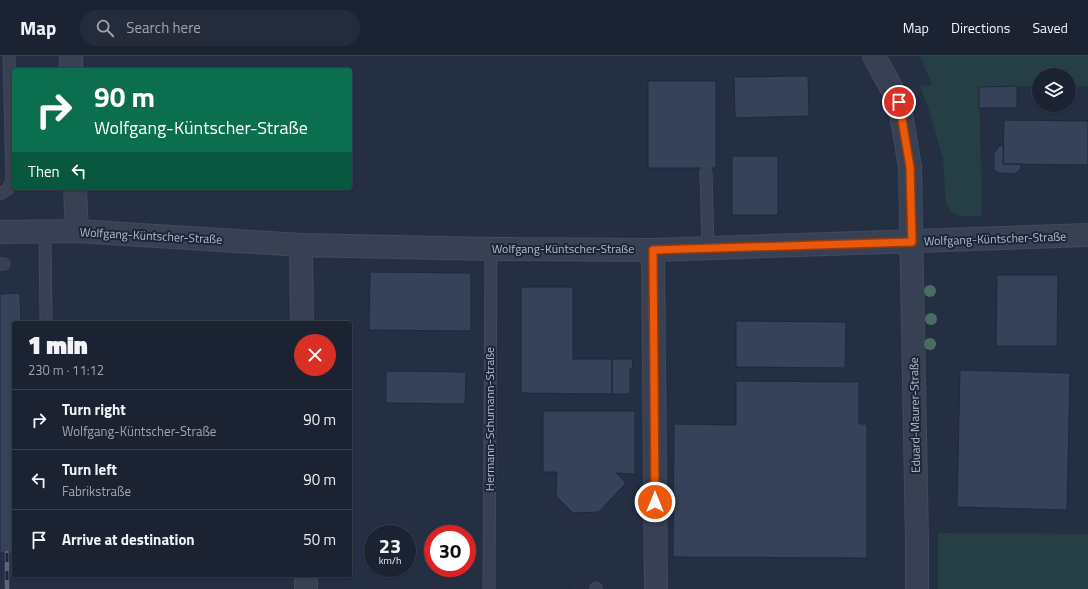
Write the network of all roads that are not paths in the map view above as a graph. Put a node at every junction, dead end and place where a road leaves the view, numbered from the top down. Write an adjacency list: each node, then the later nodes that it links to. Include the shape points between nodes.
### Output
1 (9, 56): 7 (lane, via 12,181 8,189)
2 (71, 56): 4 (street)
3 (874, 56): 12 (street, Eduard-Maurer-Straße, via 899,102 910,167)
4 (71, 68)
5 (706, 172): 15 (lane)
6 (75, 190): 10 (street)
7 (0, 194)
8 (45, 231): 9 (street, Wolfgang-Küntscher-Straße); 10 (street, Wolfgang-Küntscher-Straße); 17 (lane)
9 (0, 232)
10 (76, 232): 13 (street, Wolfgang-Küntscher-Straße)
11 (1088, 235): 12 (street, Wolfgang-Küntscher-Straße)
12 (912, 242): 15 (street, Wolfgang-Küntscher-Straße); 23 (street, Eduard-Maurer-Straße)
13 (301, 245): 14 (street, Wolfgang-Küntscher-Straße); 18 (street)
14 (491, 248): 16 (street, Wolfgang-Küntscher-Straße); 21 (lane, Hermann-Schumann-Straße)
15 (708, 248): 16 (street, Wolfgang-Küntscher-Straße)
16 (653, 250): 22 (street)
17 (46, 321)
18 (302, 321)
19 (306, 577): 20 (street)
20 (306, 589)
21 (489, 589)
22 (656, 589)
23 (917, 589)

